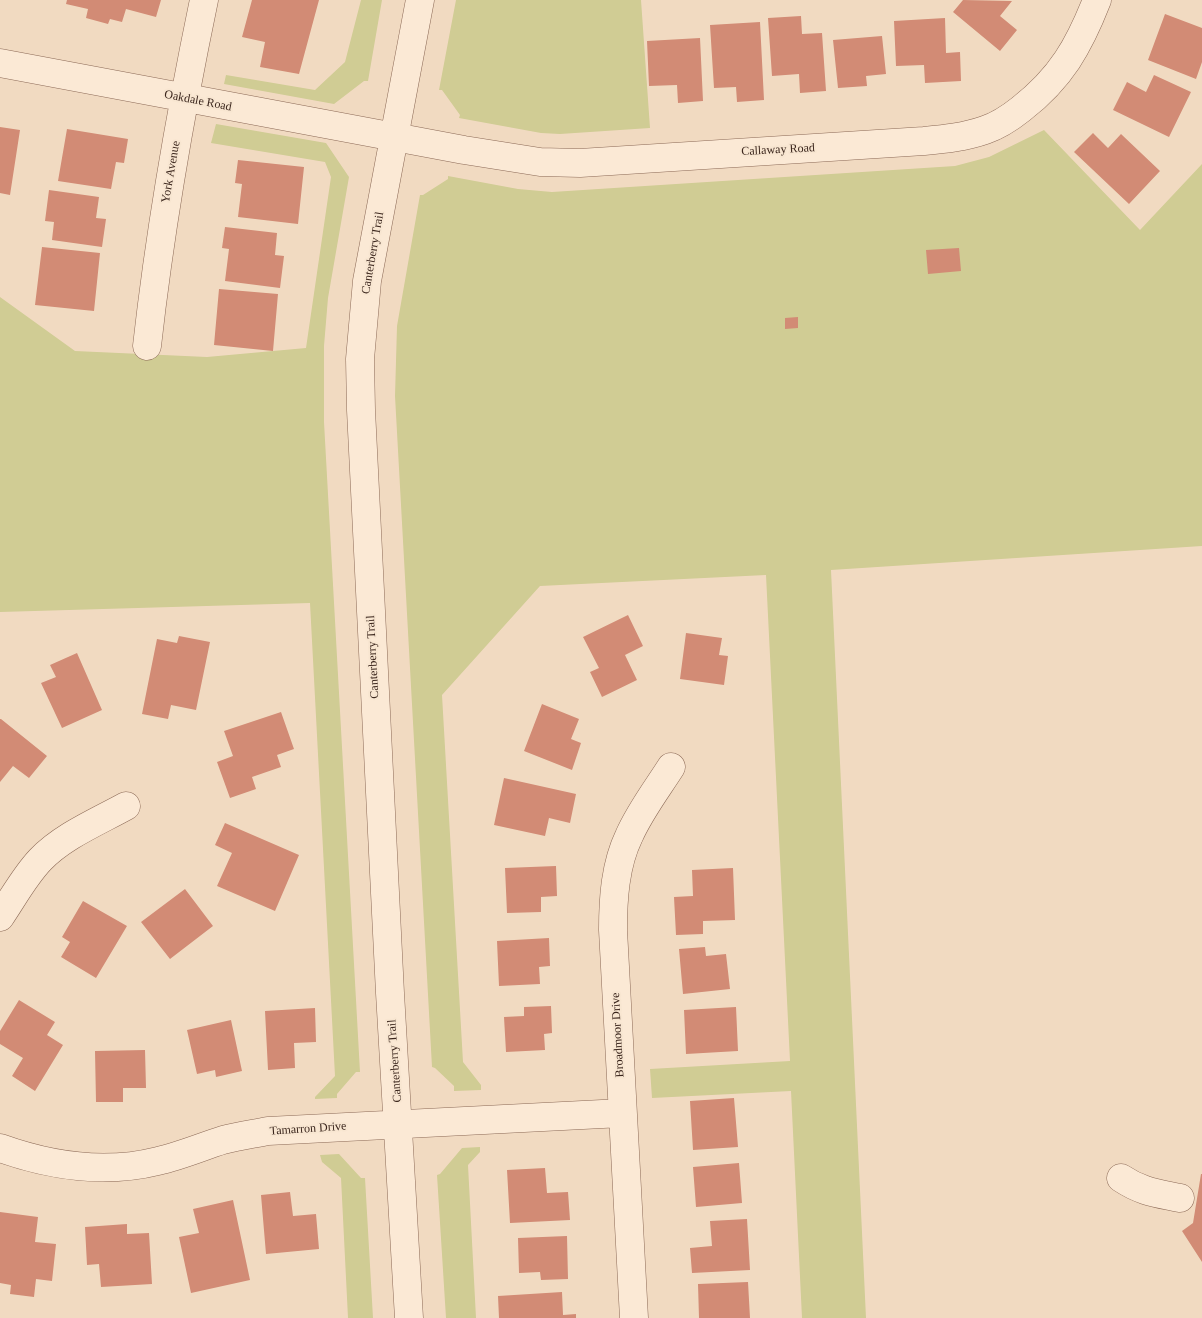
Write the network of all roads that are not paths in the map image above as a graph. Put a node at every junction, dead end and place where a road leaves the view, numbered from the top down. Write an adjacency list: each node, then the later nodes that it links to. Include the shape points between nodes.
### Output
1 (204, 0): 5 (street, York Avenue)
2 (420, 0): 6 (street, Canterberry Trail)
3 (1097, 0): 6 (street, Callaway Road, via 1079,42 1052,82 1016,113 970,135 924,141 561,163 523,160)
4 (0, 63): 5 (street, Oakdale Road)
5 (185, 98): 6 (street, Oakdale Road); 7 (street, York Avenue, via 159,242)
6 (395, 137): 12 (street, Canterberry Trail, via 367,281 360,383)
7 (147, 346)
8 (671, 767): 11 (street, Broadmoor Drive, via 628,836 614,893)
9 (126, 806): 10 (street, via 50,851 30,873)
10 (0, 918)
11 (622, 1113): 12 (street, Tamarron Drive); 17 (street, Broadmoor Drive)
12 (398, 1124): 13 (street, Tamarron Drive, via 268,1131 157,1161 122,1167 60,1164); 16 (street, Canterberry Trail)
13 (0, 1148)
14 (1121, 1178): 15 (street, via 1136,1188)
15 (1180, 1198)
16 (409, 1318)
17 (634, 1318)

